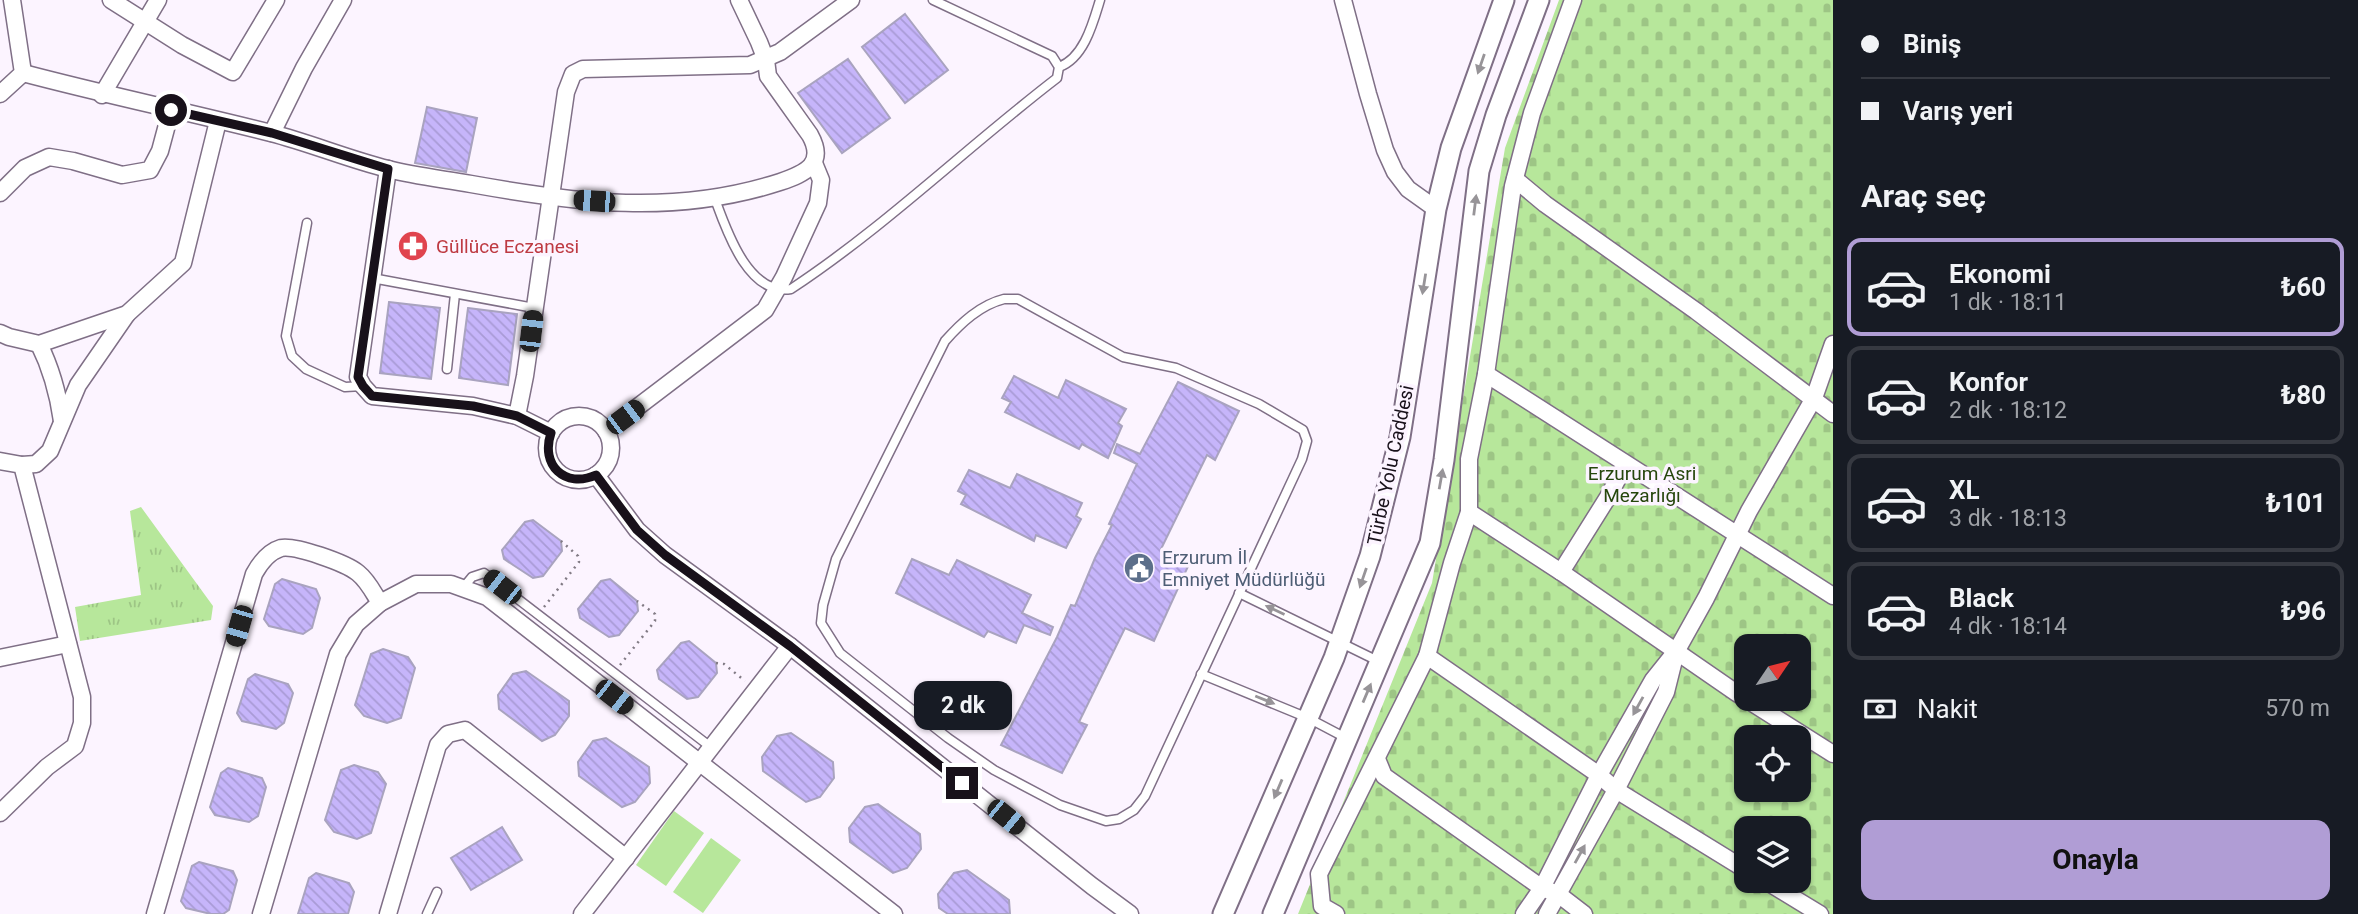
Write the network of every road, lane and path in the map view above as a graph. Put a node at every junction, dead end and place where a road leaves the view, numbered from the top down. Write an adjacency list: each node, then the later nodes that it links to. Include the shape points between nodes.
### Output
1 (12, 0): 17 (street)
2 (111, 0): 14 (street)
3 (158, 0): 14 (street)
4 (276, 0): 14 (street, via 233,72)
5 (344, 0): 22 (street)
6 (739, 0): 15 (street)
7 (851, 0): 15 (street)
8 (933, 0): 16 (lane, via 1052,55)
9 (1100, 0): 16 (lane, via 1080,48)
10 (1343, 0): 29 (street, via 1385,150 1408,189)
11 (1504, 0): 29 (street, Türbe Yolu Caddesi, one-way to 29, via 1451,148)
12 (1539, 0): 68 (street, one-way to 12, via 1430,543 1479,171)
13 (1573, 0): 25 (street, via 1532,113)
14 (144, 21): 19 (street)
15 (765, 60): 23 (street, via 768,76 815,144); 27 (street, via 741,65 576,71 566,92)
16 (1059, 67): 32 (lane, via 1057,78 910,200 791,289)
17 (23, 73): 18 (street); 19 (street)
18 (0, 93)
19 (102, 94): 20 (street)
20 (171, 110): 21 (street); 26 (street, via 150,170 122,175 49,158 25,168)
21 (218, 121): 22 (street); 35 (street, via 183,263)
22 (272, 133): 24 (street)
23 (814, 163): 28 (street, via 785,180); 32 (street, via 821,180 818,203)
24 (388, 169): 27 (street); 31 (street)
25 (1515, 179): 40 (street); 42 (street)
26 (0, 193)
27 (549, 198): 28 (street, via 639,204); 34 (street)
28 (715, 199): 32 (lane, via 743,261 761,280)
29 (1436, 209): 62 (street, Türbe Yolu Caddesi, one-way to 62, via 1400,437 1370,556)
30 (307, 223): 41 (lane, via 286,336 289,349 306,369 345,387)
31 (372, 278): 33 (lane); 41 (street, via 358,377)
32 (777, 288): 46 (street, via 765,310)
33 (455, 294): 34 (lane); 39 (lane)
34 (534, 308): 44 (street)
35 (127, 314): 37 (street); 45 (street, via 78,385)
36 (0, 332): 37 (street)
37 (39, 344): 45 (street, via 54,378)
38 (1832, 347): 42 (street)
39 (447, 369)
40 (1486, 374): 50 (street); 52 (street, via 1469,459)
41 (363, 386): 44 (street, via 372,396 473,406)
42 (1814, 398): 43 (street); 53 (street)
43 (1833, 414)
44 (517, 416): 47 (street)
45 (62, 421): 49 (street, via 50,451 36,464)
46 (606, 431): 47 (street, via 593,419 575,417); 51 (street, via 609,460)
47 (551, 433): 51 (street, via 548,454 558,472 577,480)
48 (0, 461): 49 (street)
49 (22, 465): 63 (street)
50 (1625, 465): 53 (street); 55 (street)
51 (596, 475): 64 (street, via 637,530 665,555)
52 (1469, 512): 55 (street); 66 (street)
53 (1738, 535): 58 (street); 65 (street)
54 (561, 541): 61 (path, via 579,562)
55 (1561, 572): 65 (street)
56 (463, 589): 60 (street, via 451,584 416,584); 61 (lane, via 472,577 484,573); 78 (street, via 487,597)
57 (1239, 593): 62 (lane, one-way to 57); 71 (lane); 71 (lane, via 1302,459 1307,441 1303,430 1259,404 1176,368 1123,357 1018,299 998,300 977,312 945,341 835,559 821,623 840,653 994,770 1060,805 1106,821 1134,810 1145,796)
58 (1833, 596)
59 (637, 601): 70 (path, via 655,614 655,621)
60 (380, 603): 88 (street, via 368,583 342,564 291,548 281,548 260,563); 89 (street, via 356,624 338,653)
61 (538, 615): 70 (lane)
62 (1340, 641): 68 (lane); 73 (street, Türbe Yolu Caddesi)
63 (68, 644): 67 (street); 81 (street, via 82,697 82,723 75,746)
64 (790, 646): 72 (street); 94 (street)
65 (1677, 650): 76 (street); 79 (street, one-way to 79, via 1653,680); 80 (street, via 1666,692)
66 (1427, 656): 77 (street); 79 (street)
67 (0, 658)
68 (1380, 662): 74 (street, one-way to 68)
69 (716, 663): 72 (path, via 724,664)
70 (613, 672): 75 (lane)
71 (1201, 674): 73 (lane, one-way to 73)
72 (756, 690): 75 (street)
73 (1308, 718): 74 (lane); 95 (street, Türbe Yolu Caddesi, one-way to 95)
74 (1348, 739): 96 (street)
75 (712, 748): 78 (street)
76 (1833, 754)
77 (1377, 759): 84 (street, via 1384,776); 97 (street, via 1319,874 1322,906)
78 (699, 763): 82 (street); 93 (street)
79 (1599, 775): 80 (street); 84 (street)
80 (1616, 790): 83 (street); 87 (street, one-way to 80)
81 (0, 813)
82 (625, 858): 90 (street, via 465,730 448,734 438,745); 92 (street)
83 (1734, 863)
84 (1542, 888): 87 (street); 98 (street)
85 (437, 892): 91 (lane)
86 (1784, 893): 101 (street)
87 (1558, 894): 99 (street); 100 (street)
88 (156, 914)
89 (261, 914)
90 (388, 914)
91 (426, 914)
92 (582, 914)
93 (894, 914)
94 (1130, 914)
95 (1223, 914)
96 (1273, 914)
97 (1336, 914)
98 (1524, 914)
99 (1547, 914)
100 (1584, 914)
101 (1819, 914)

